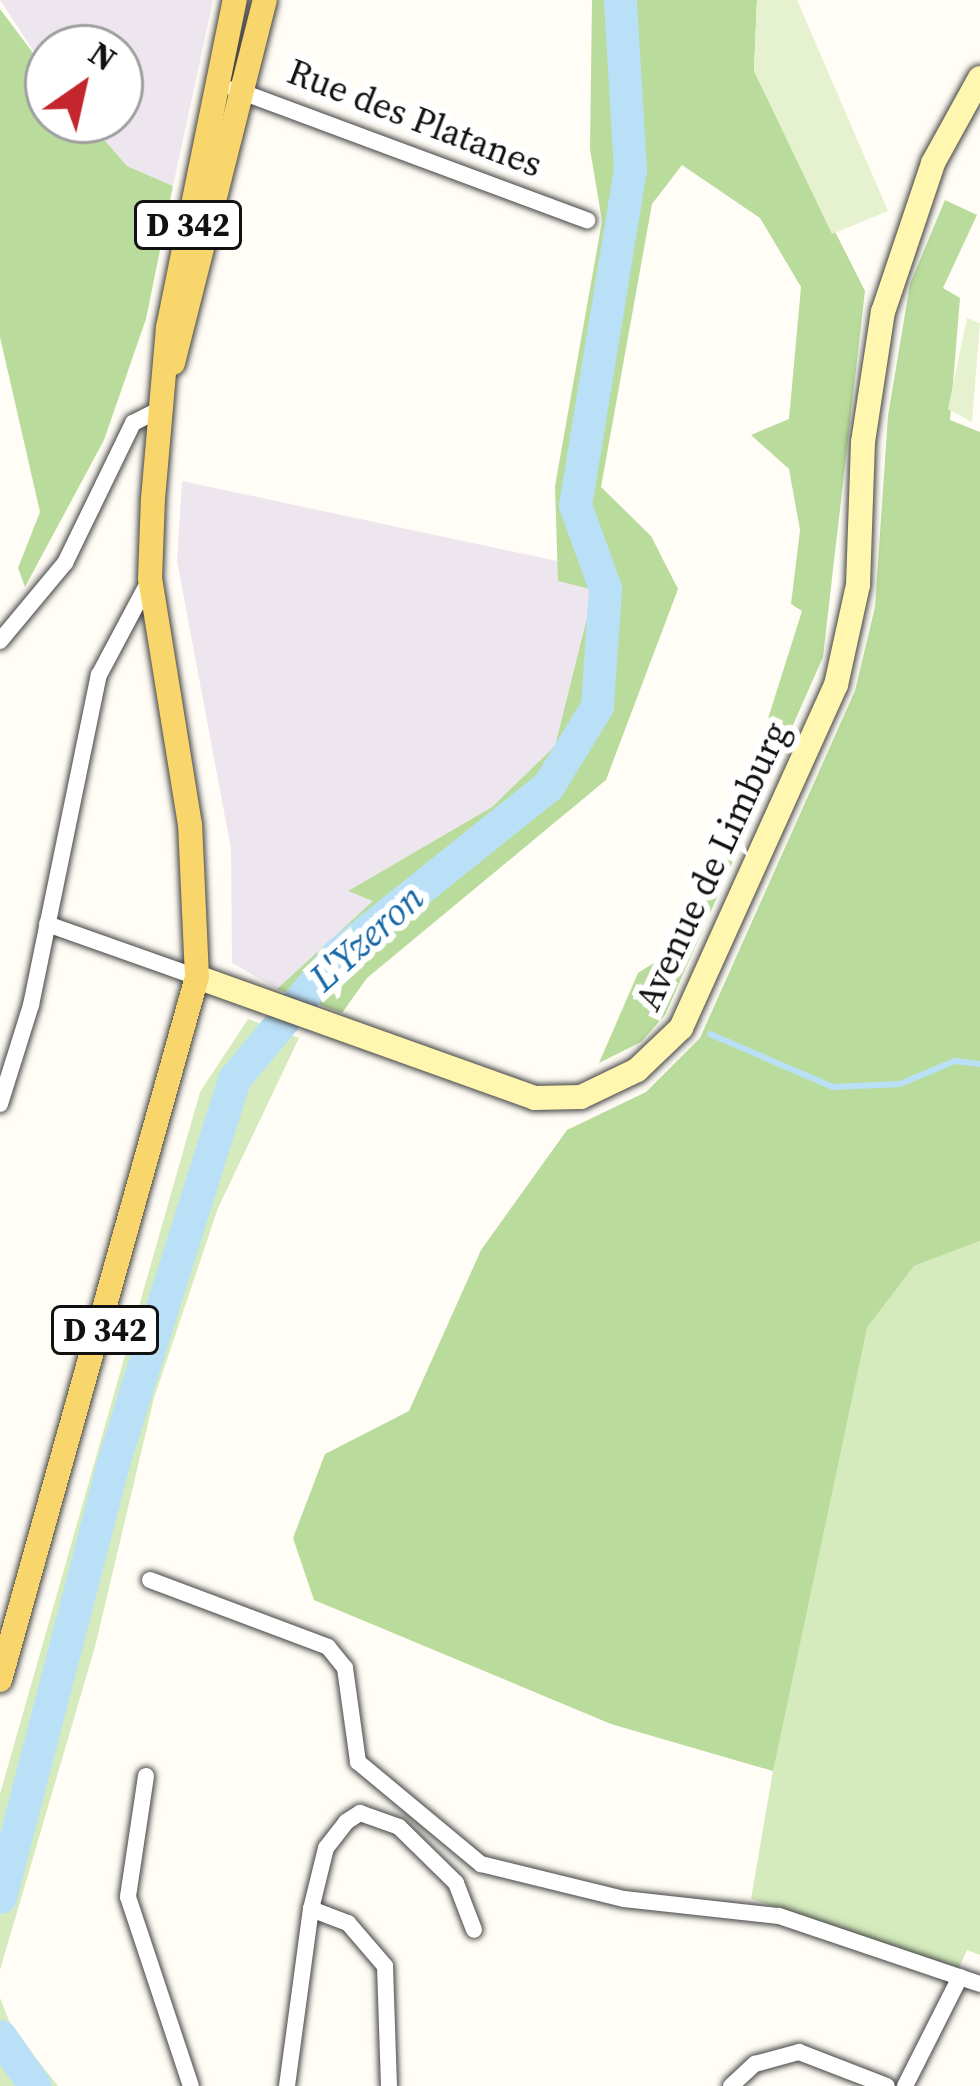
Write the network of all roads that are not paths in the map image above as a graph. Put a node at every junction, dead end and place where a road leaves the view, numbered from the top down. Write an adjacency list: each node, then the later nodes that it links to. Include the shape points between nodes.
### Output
1 (235, 0): 4 (main road, D 342)
2 (266, 0): 5 (main road, D 342)
3 (980, 78): 12 (street, Avenue de Limburg, via 933,163 883,312 862,442 858,585 836,685 681,1028 637,1070 581,1097 536,1098)
4 (217, 85): 5 (street, Rue des Platanes); 7 (main road, D 342, via 168,328)
5 (245, 91): 6 (street, Rue des Platanes); 7 (main road, D 342)
6 (587, 220)
7 (171, 366): 8 (main road, D 342)
8 (165, 406): 9 (main road, D 342); 10 (street, via 133,423 65,563)
9 (151, 579): 11 (street, via 100,675); 12 (main road, D 342, via 190,825)
10 (0, 641)
11 (47, 924): 12 (street, Avenue de Limburg); 13 (street)
12 (197, 977): 15 (main road, D 342)
13 (0, 1103)
14 (150, 1580): 19 (street, via 328,1647 345,1668 358,1762 481,1864 624,1899 778,1916)
15 (0, 1680)
16 (146, 1776): 21 (street, via 128,1897)
17 (311, 1909): 18 (street, via 326,1848 360,1813 376,1815 456,1883); 22 (street); 23 (street, via 360,1932 385,1966)
18 (474, 1930)
19 (960, 1977): 20 (street); 26 (street)
20 (980, 1984)
21 (191, 2086)
22 (287, 2086)
23 (389, 2086)
24 (731, 2086): 25 (street, via 755,2064 799,2053)
25 (887, 2086)
26 (905, 2086)

